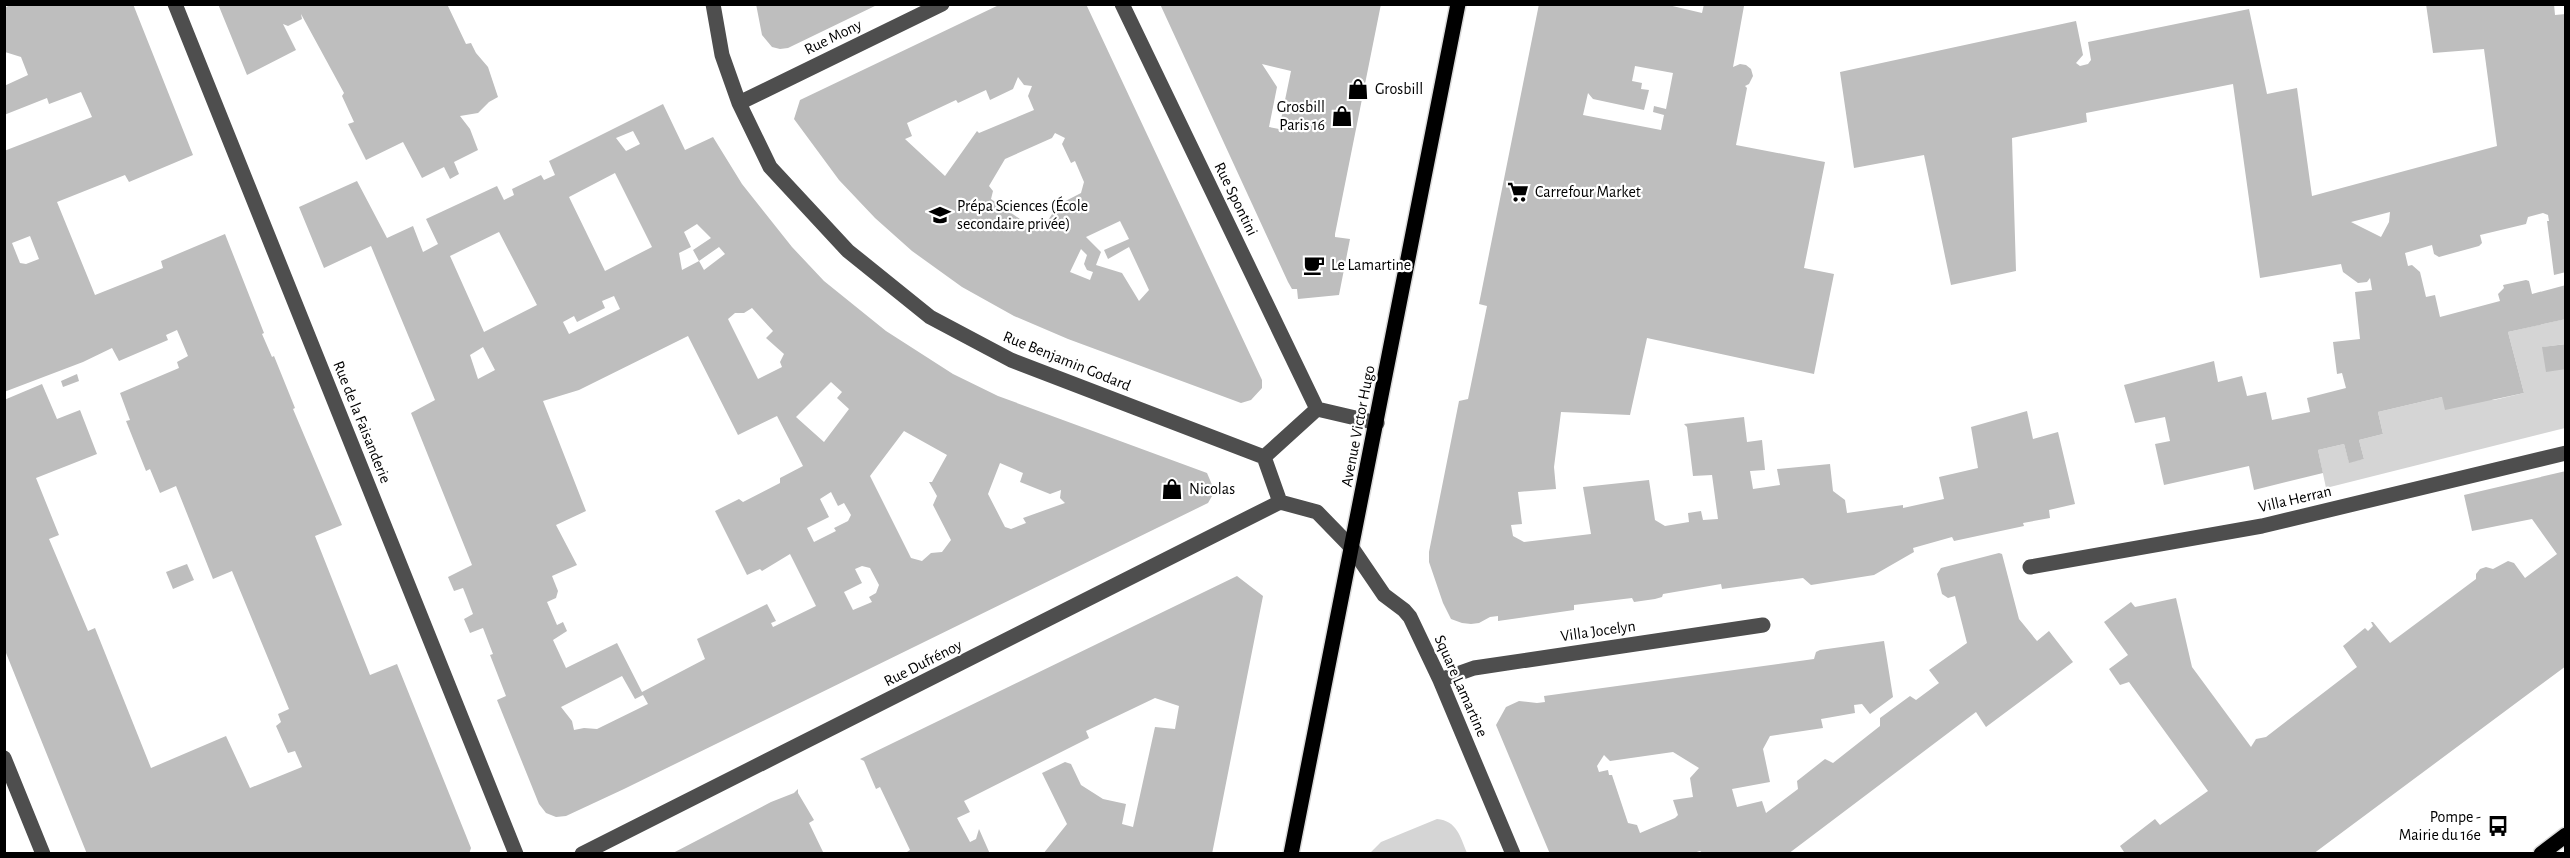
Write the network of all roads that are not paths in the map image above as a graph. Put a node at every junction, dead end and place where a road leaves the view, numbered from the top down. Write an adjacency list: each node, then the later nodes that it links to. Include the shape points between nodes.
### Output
1 (175, 4): 19 (street, Rue de la Faisanderie)
2 (714, 4): 6 (street, Rue Benjamin Godard, via 722,55)
3 (942, 4): 6 (street, Rue Mony)
4 (1122, 4): 7 (street, Rue Spontini)
5 (1458, 4): 8 (main road, Avenue Victor Hugo)
6 (739, 103): 10 (street, Rue Benjamin Godard, via 770,166 848,251 930,317 1011,360)
7 (1317, 409): 8 (street); 10 (street)
8 (1377, 423): 12 (main road, Avenue Victor Hugo)
9 (2565, 453): 13 (street, Villa Herran, via 2262,526)
10 (1264, 457): 11 (street)
11 (1280, 502): 12 (street, Square Lamartine, via 1317,512); 20 (street, Rue Dufrénoy)
12 (1352, 548): 15 (street, Square Lamartine, via 1384,595 1410,617); 21 (main road, Avenue Victor Hugo)
13 (2030, 567)
14 (1763, 625): 15 (street, Villa Jocelyn, via 1474,668)
15 (1440, 680): 22 (street, Square Lamartine)
16 (4, 758): 18 (street)
17 (2565, 836): 23 (main road)
18 (43, 854)
19 (516, 854)
20 (582, 854)
21 (1291, 854)
22 (1513, 854)
23 (2541, 854)

